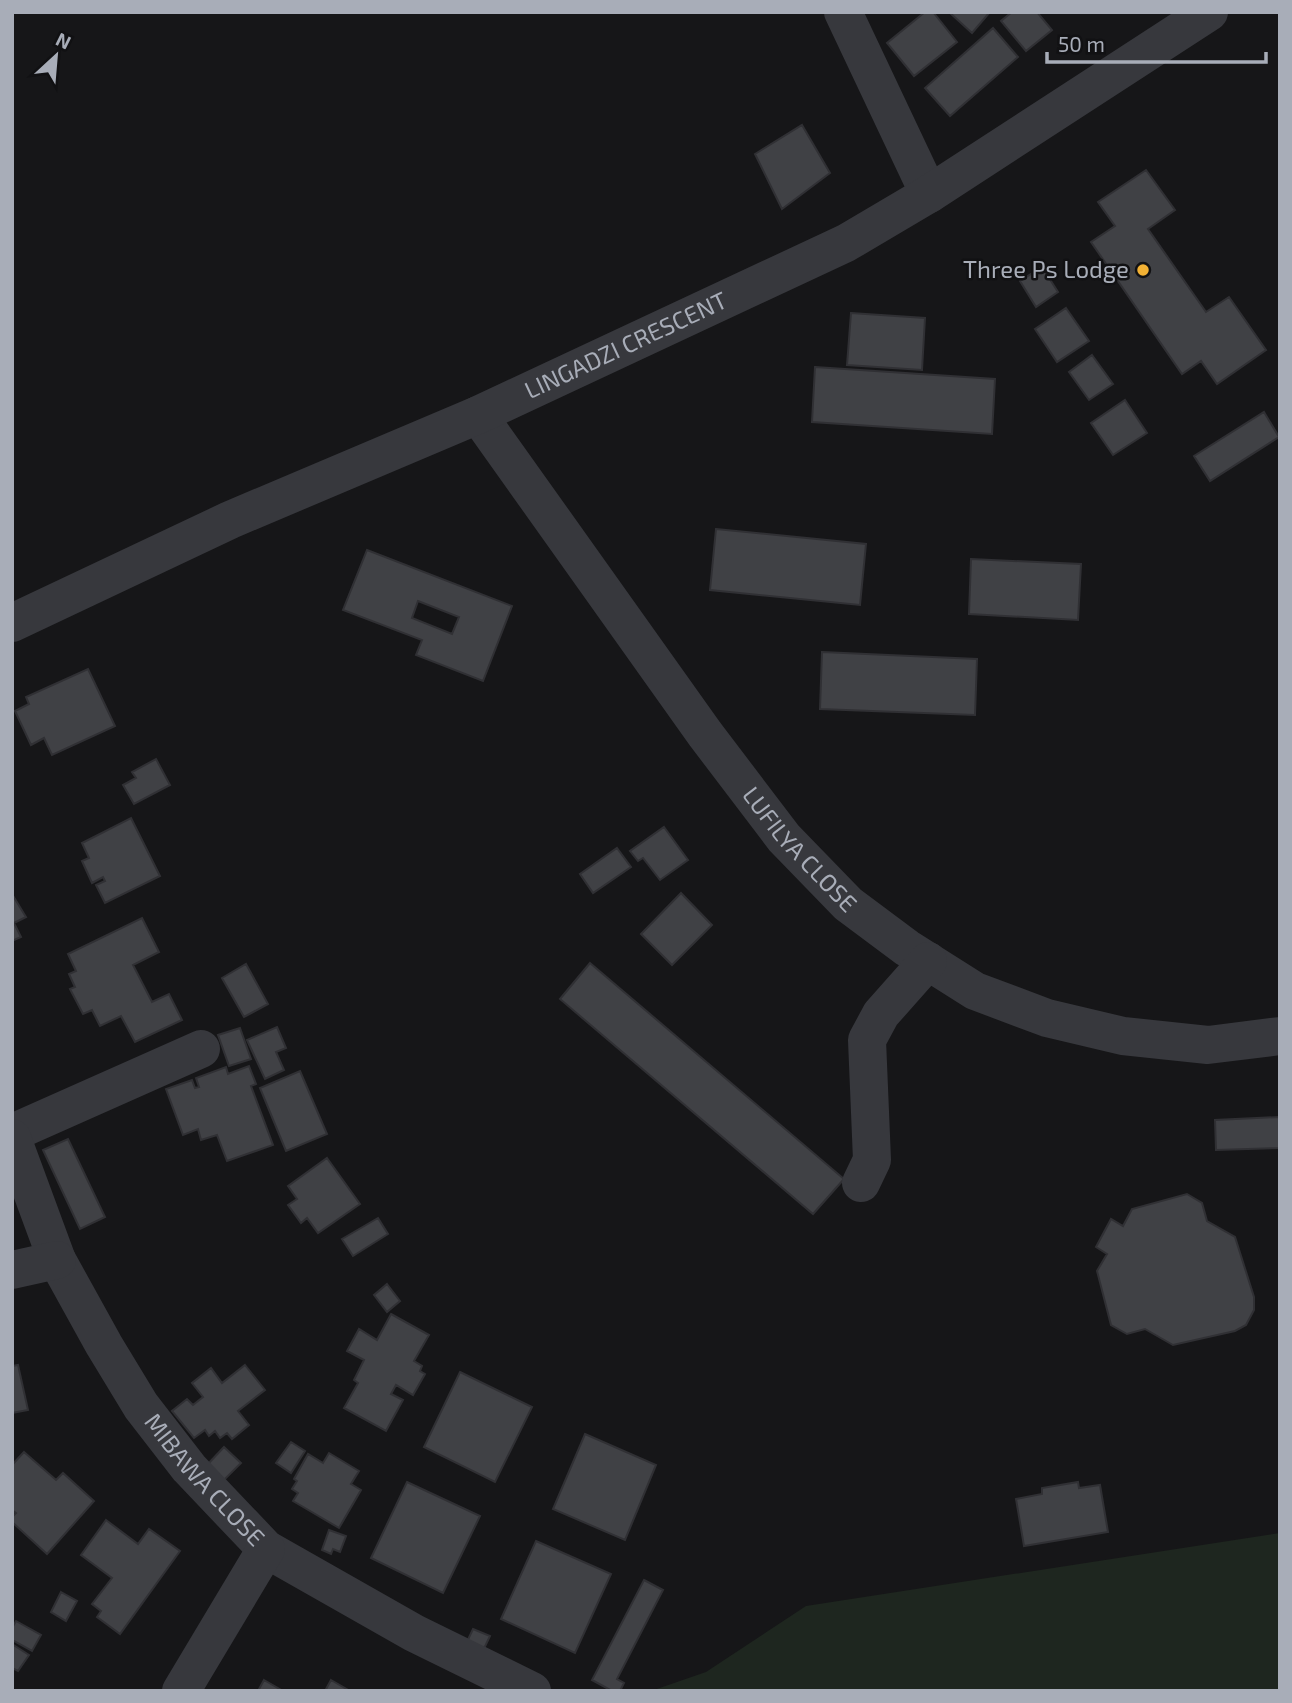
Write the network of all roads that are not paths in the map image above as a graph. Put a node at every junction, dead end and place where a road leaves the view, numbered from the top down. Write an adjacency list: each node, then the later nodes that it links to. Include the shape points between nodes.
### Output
1 (843, 12): 3 (street)
2 (1209, 12): 3 (street, LINGADZI CRESCENT)
3 (929, 194): 4 (street, LINGADZI CRESCENT, via 846,243)
4 (478, 415): 5 (street, LINGADZI CRESCENT, via 230,520); 6 (street, LUFILYA CLOSE, via 784,838 848,904)
5 (12, 623)
6 (928, 961): 7 (street, LUFILYA CLOSE, via 975,990 1046,1018 1123,1036 1208,1045); 11 (street, via 881,1014 867,1040 872,1160)
7 (1280, 1036)
8 (201, 1049): 9 (street)
9 (12, 1133)
10 (12, 1138): 12 (street, MIBAWA CLOSE)
11 (861, 1183)
12 (57, 1260): 13 (street); 14 (street, MIBAWA CLOSE, via 141,1406 189,1468)
13 (12, 1270)
14 (266, 1549): 15 (street); 16 (street, MIBAWA CLOSE, via 414,1633)
15 (181, 1691)
16 (532, 1691)

